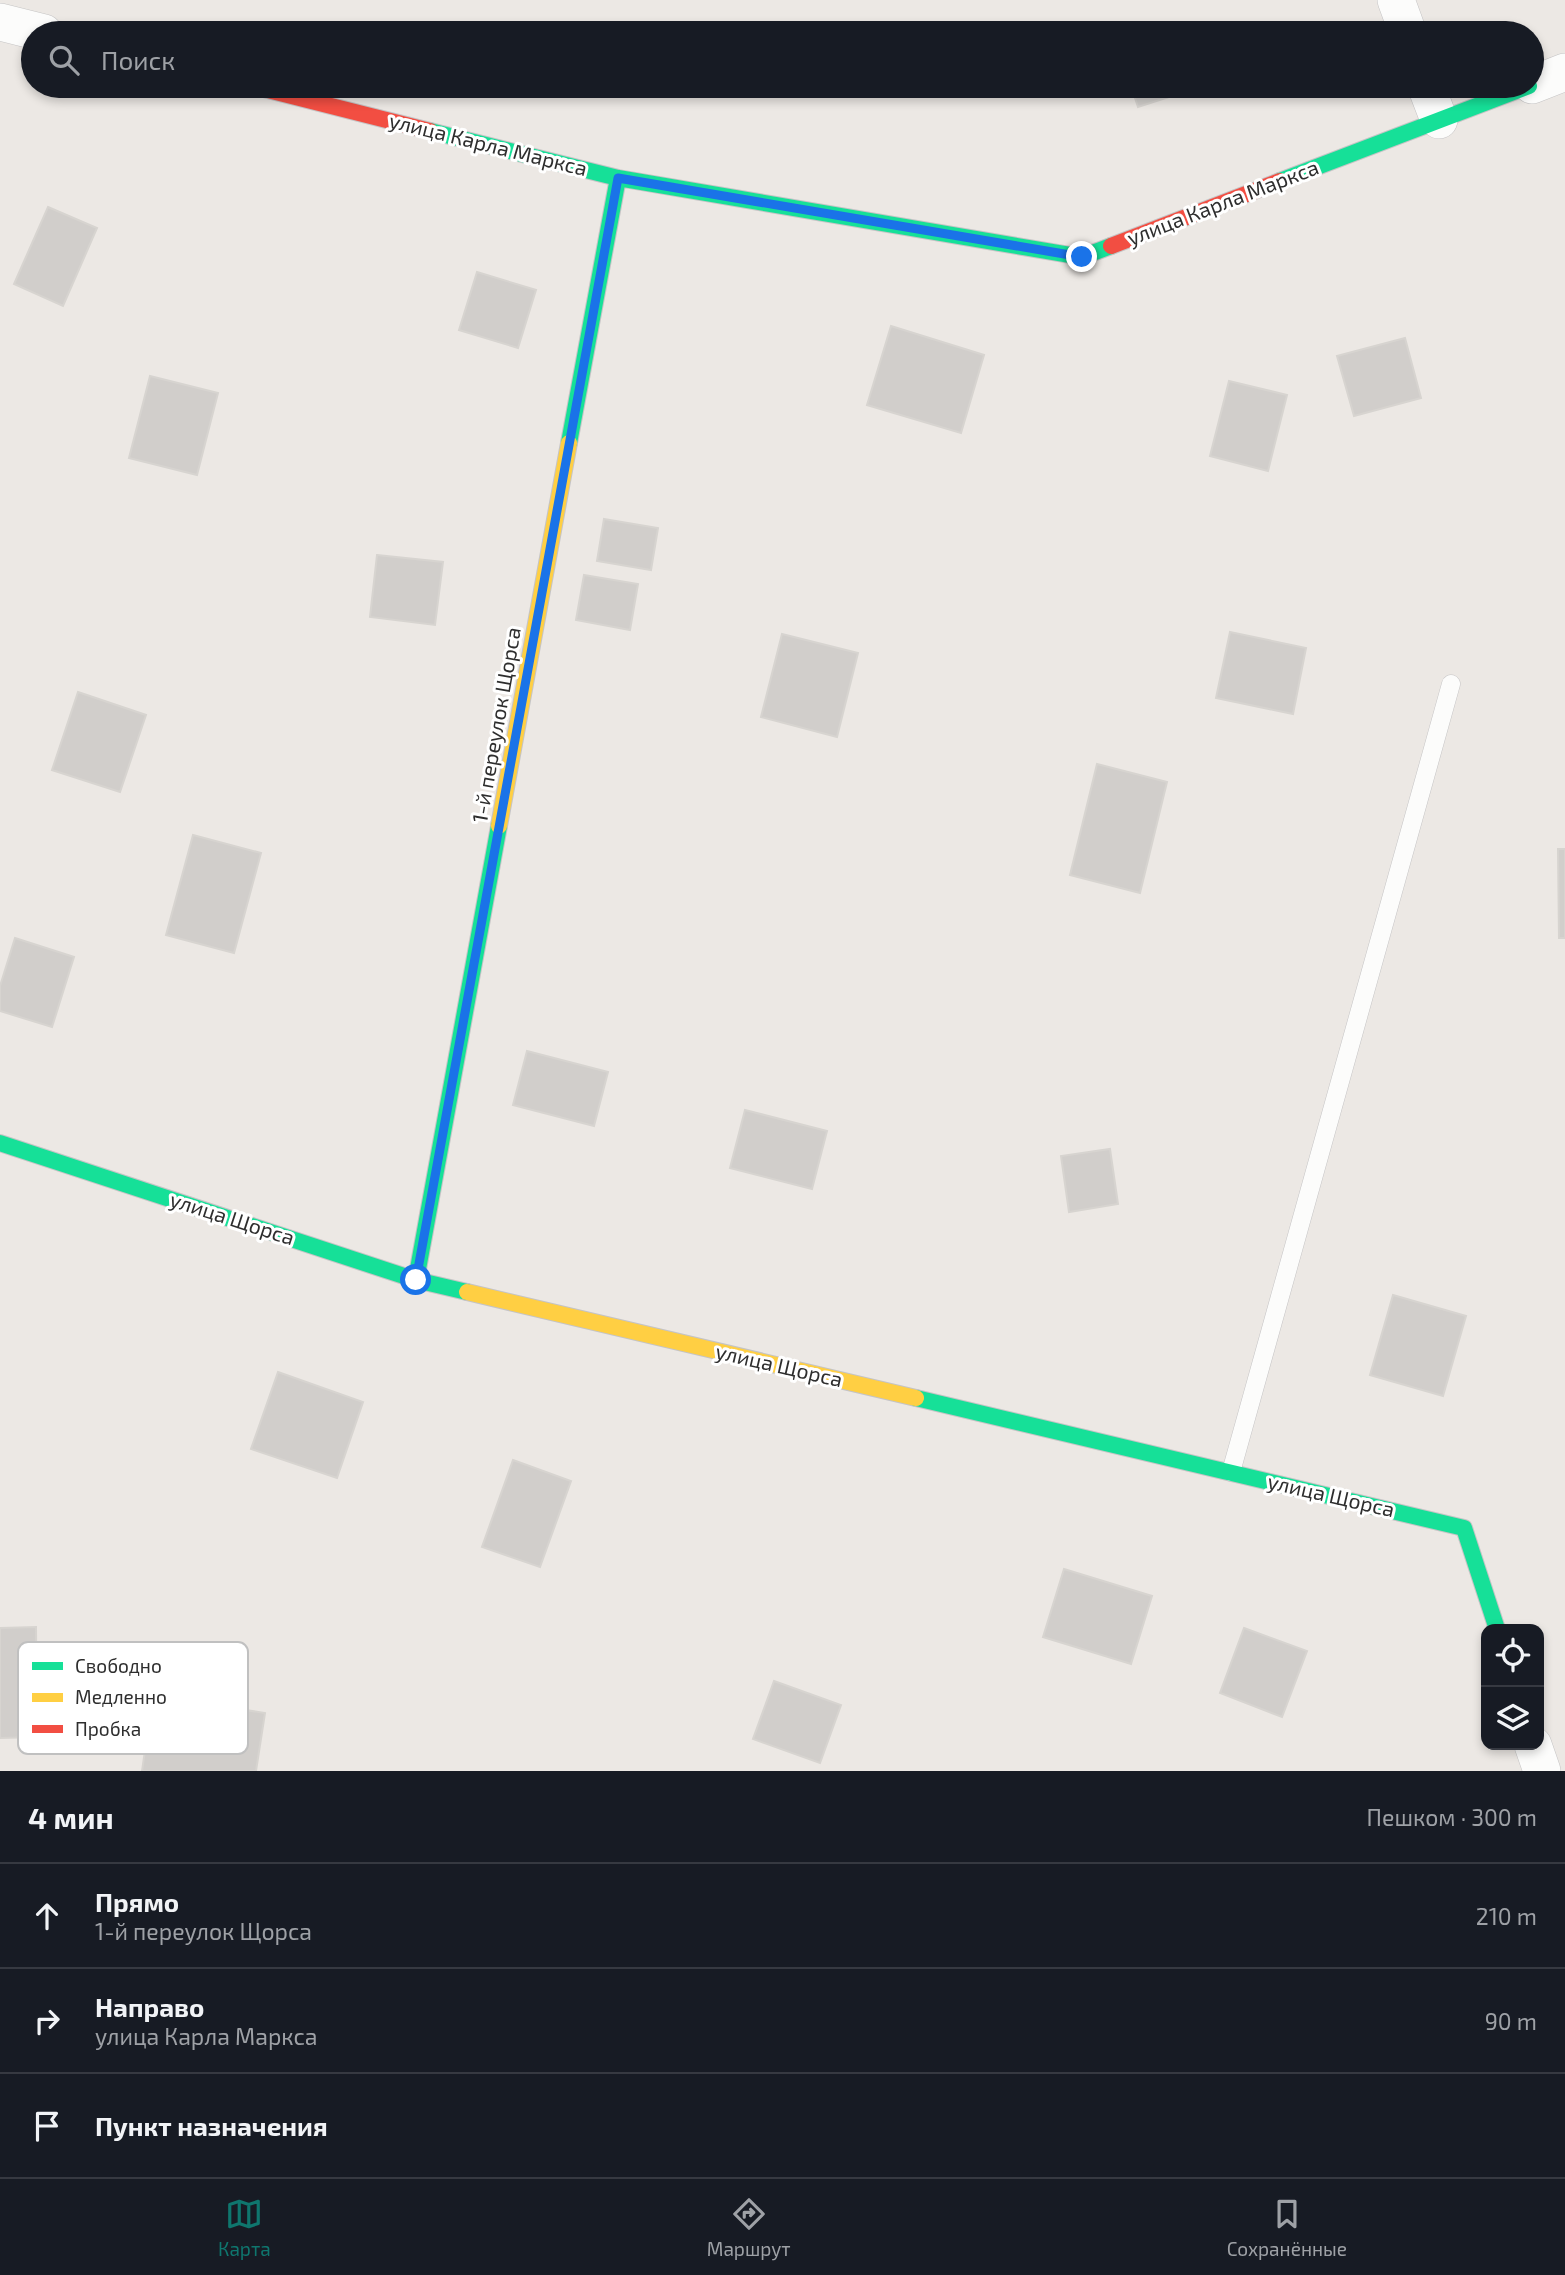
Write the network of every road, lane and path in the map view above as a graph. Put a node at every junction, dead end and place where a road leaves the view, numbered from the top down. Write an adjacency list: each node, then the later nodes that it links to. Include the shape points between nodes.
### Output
1 (1396, 0): 2 (street)
2 (1404, 21)
3 (0, 22): 4 (street)
4 (21, 27)
5 (1565, 72): 6 (street, улица Карла Маркса)
6 (1544, 80)
7 (300, 98): 11 (street, улица Карла Маркса)
8 (1431, 98): 10 (street)
9 (1497, 98): 10 (street, улица Карла Маркса)
10 (1439, 120): 11 (street, улица Карла Маркса, via 1082,257)
11 (618, 178): 14 (street, 1-й переулок Щорса)
12 (1451, 684): 15 (lane)
13 (0, 1143): 14 (street, улица Щорса)
14 (416, 1280): 15 (street, улица Щорса)
15 (1230, 1472): 16 (street, улица Щорса, via 1464,1528)
16 (1495, 1624)
17 (1536, 1750): 18 (street)
18 (1542, 1771)

